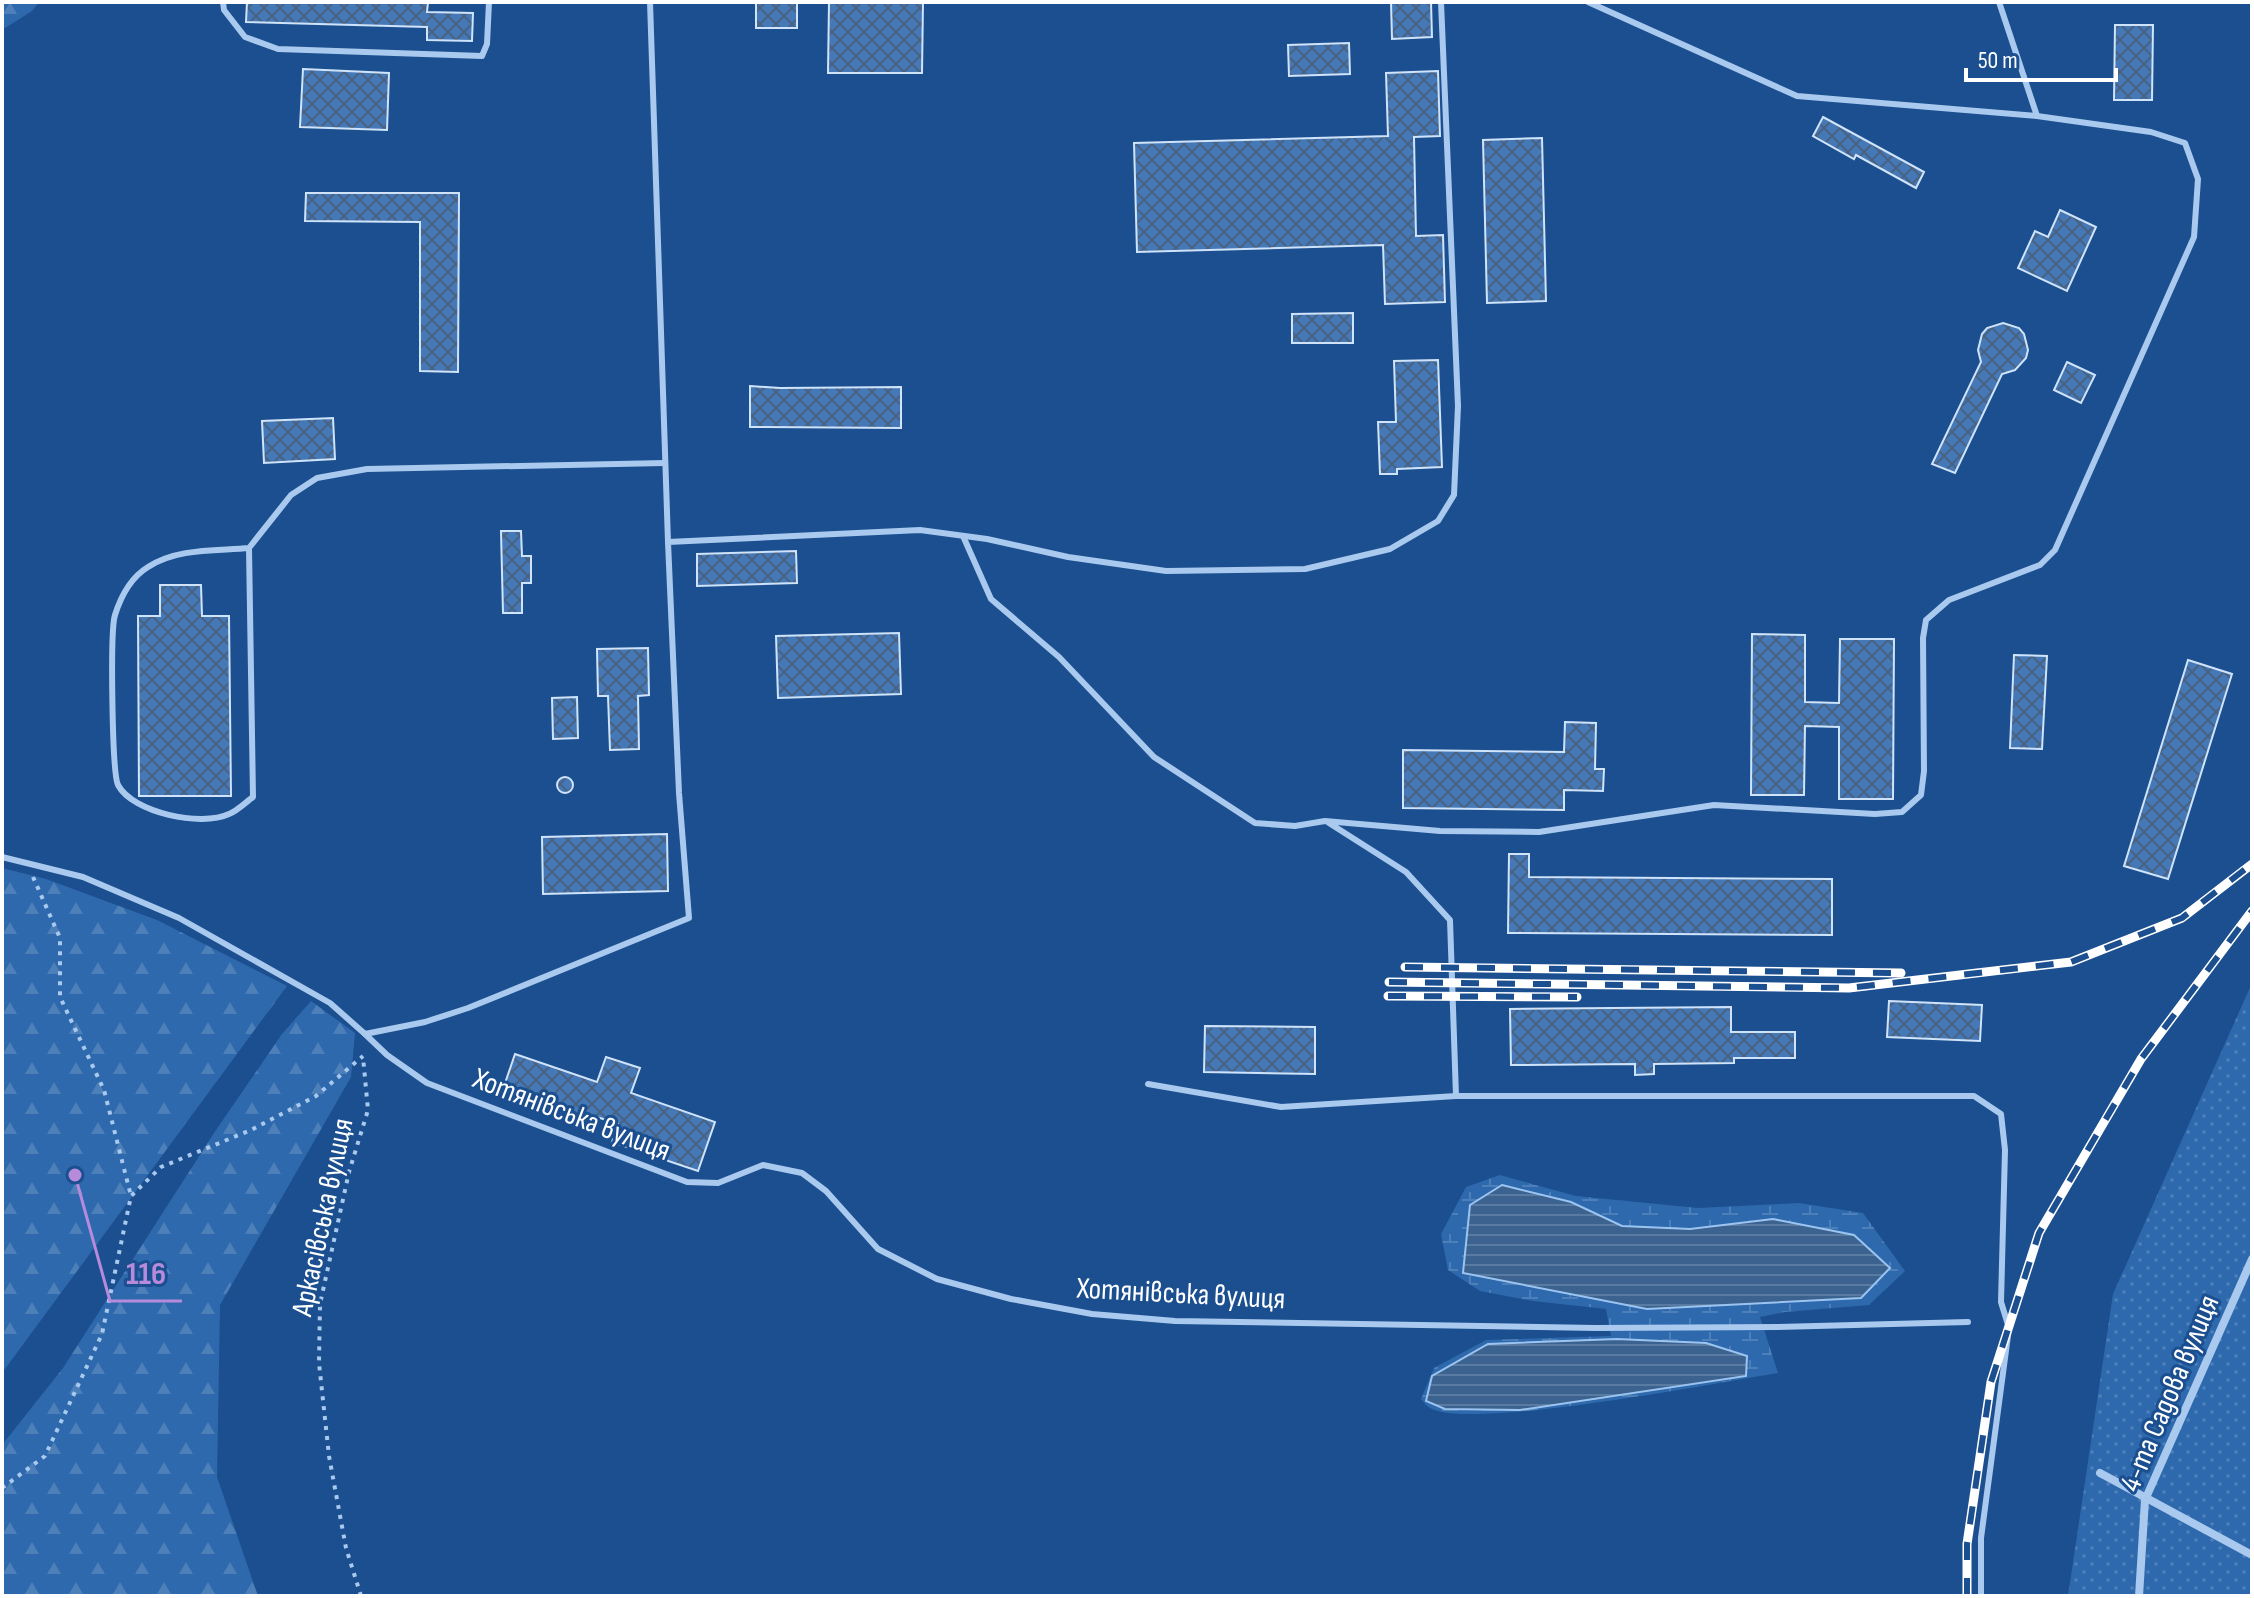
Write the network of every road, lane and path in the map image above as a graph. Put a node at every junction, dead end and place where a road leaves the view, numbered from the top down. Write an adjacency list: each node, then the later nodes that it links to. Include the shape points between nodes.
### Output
1 (223, 2): 2 (lane, via 245,37 278,49 482,56)
2 (489, 2)
3 (650, 2): 8 (lane)
4 (1441, 2): 9 (lane, via 1458,406 1454,495 1438,521 1390,549 1305,569 1166,571)
5 (1588, 2): 7 (lane, via 1797,96)
6 (1999, 2): 7 (lane)
7 (2037, 116): 12 (lane, via 2151,132 2185,143 2198,179 2194,237 2055,550 2040,565 1949,600 1926,620 1921,795 1902,812 1714,805 1539,832 1440,831)
8 (665, 463): 10 (lane); 11 (lane, via 367,469 317,478 291,495)
9 (963, 536): 10 (lane, via 920,530); 12 (lane, via 991,599 1059,657 1154,757 1255,823 1295,826)
10 (668, 542): 15 (lane, via 689,918 468,1008)
11 (249, 548): 11 (lane, via 253,797 228,815 191,821 135,803 117,784 113,750 113,619 125,588 146,567 173,554)
12 (1325, 821): 18 (lane, via 1406,872 1450,920)
13 (2, 857): 14 (lane, Хотянівська вулиця)
14 (26, 863): 15 (lane, Хотянівська вулиця, via 83,877 179,918 330,1003); 19 (path, via 60,938 60,997 104,1090)
15 (365, 1034): 16 (path, Аркасівська вулиця); 21 (lane, Хотянівська вулиця, via 427,1083 687,1182 718,1183 763,1165 802,1173 826,1191 878,1249 937,1279 1092,1314 1175,1321 1596,1328)
16 (363, 1056): 19 (path, via 316,1096 161,1167); 26 (path, Аркасівська вулиця, via 368,1110 320,1304 319,1348 329,1456)
17 (1148, 1084): 18 (lane, via 1281,1107)
18 (1456, 1096): 27 (lane, via 1974,1096 2001,1114 2001,1302 2009,1328 1981,1538)
19 (131, 1196): 23 (path, via 102,1334 45,1456)
20 (2252, 1259): 24 (street, 4-та Садова вулиця)
21 (1968, 1322)
22 (2100, 1473): 24 (street)
23 (2, 1488)
24 (2145, 1500): 25 (street); 28 (street, 4-та Садова вулиця)
25 (2252, 1555)
26 (361, 1596)
27 (1981, 1596)
28 (2139, 1596)

